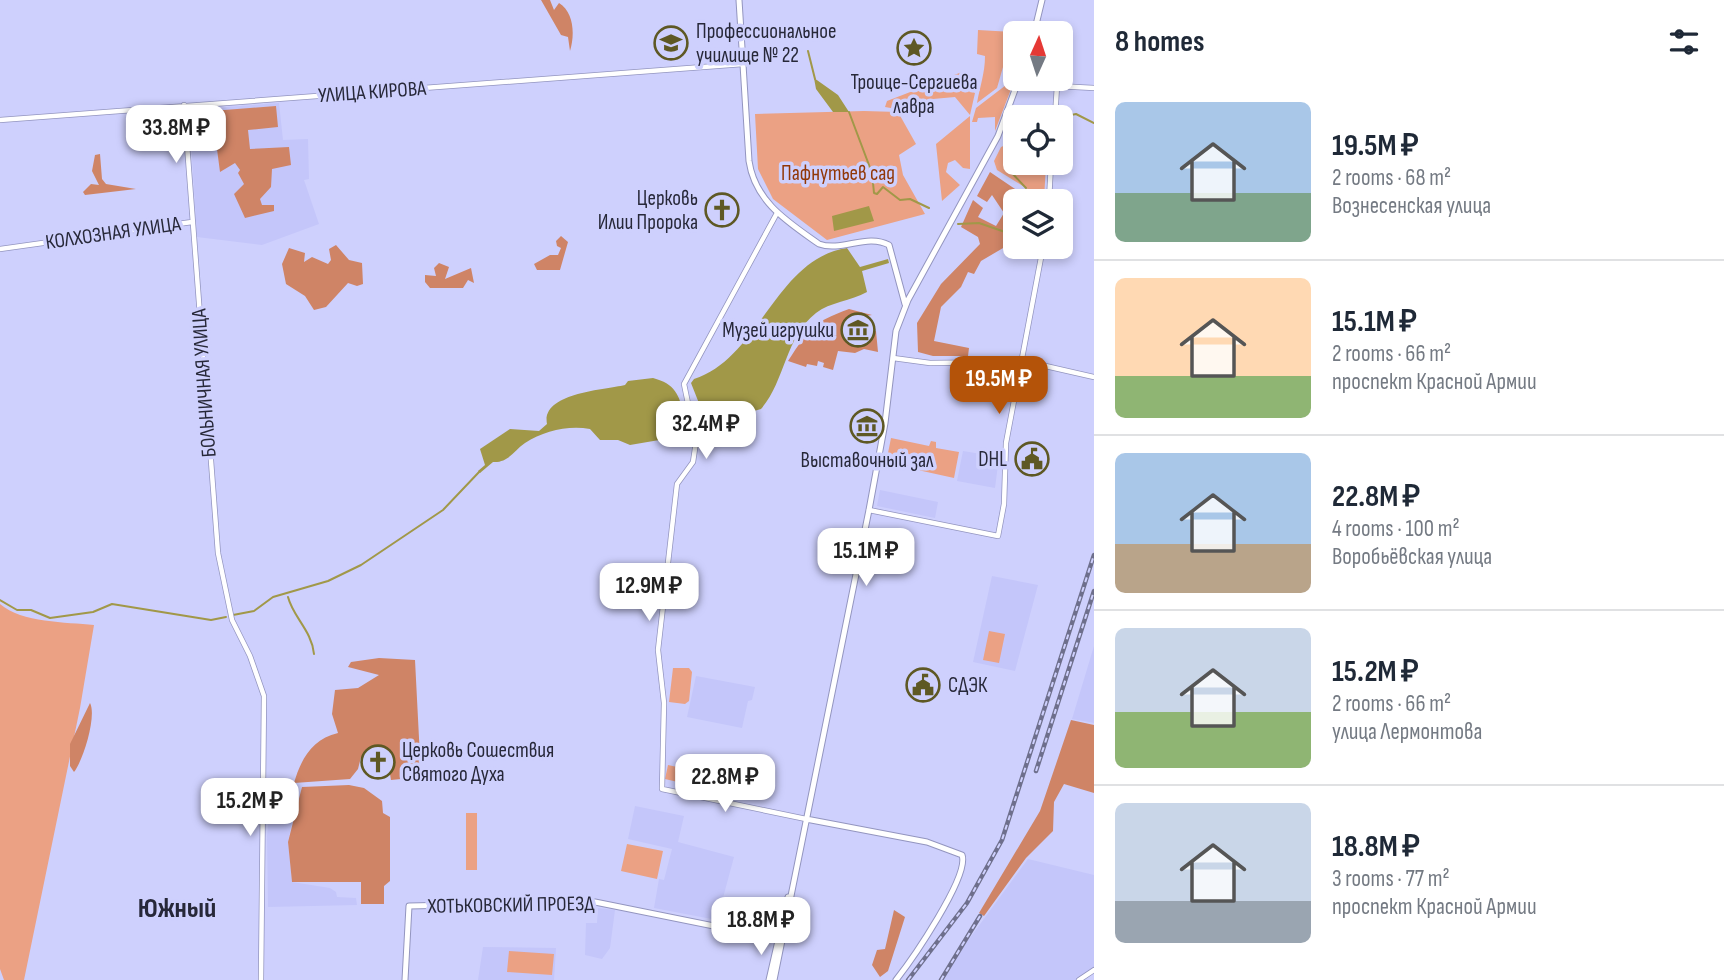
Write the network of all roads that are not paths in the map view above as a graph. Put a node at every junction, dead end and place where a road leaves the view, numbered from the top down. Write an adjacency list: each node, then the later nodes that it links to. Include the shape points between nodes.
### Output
1 (738, 0): 4 (main road)
2 (1042, 0): 3 (main road)
3 (1037, 21)
4 (744, 64): 7 (street, УЛИЦА КИРОВА); 10 (main road, via 751,174)
5 (1094, 88): 8 (street, via 1057,86)
6 (1015, 91): 14 (main road, via 998,136)
7 (184, 105): 9 (street, УЛИЦА КИРОВА); 11 (street, КОЛХОЗНАЯ УЛИЦА)
8 (1056, 105)
9 (0, 120)
10 (777, 213): 14 (main road, via 823,245 882,241 889,246); 19 (street, via 684,384 696,442 695,455 677,484 658,650 664,704 662,789)
11 (192, 222): 12 (street, КОЛХОЗНАЯ УЛИЦА); 22 (street, БОЛЬНИЧНАЯ УЛИЦА, via 216,545 232,620 264,696)
12 (0, 249)
13 (1041, 259): 16 (street)
14 (905, 305): 15 (main road)
15 (892, 358): 16 (street, via 930,363); 18 (main road)
16 (1021, 362): 17 (street); 18 (street, via 1006,443 998,536)
17 (1094, 377)
18 (869, 510): 19 (main road)
19 (806, 819): 20 (main road); 25 (main road); 26 (main road, via 927,842 957,851 964,860 947,901)
20 (778, 940): 23 (main road, ХОТЬКОВСКИЙ ПРОЕЗД, via 595,902 409,906); 24 (main road)
21 (1094, 970): 27 (street)
22 (261, 980)
23 (405, 980)
24 (769, 980)
25 (775, 980)
26 (896, 980)
27 (1079, 980)

